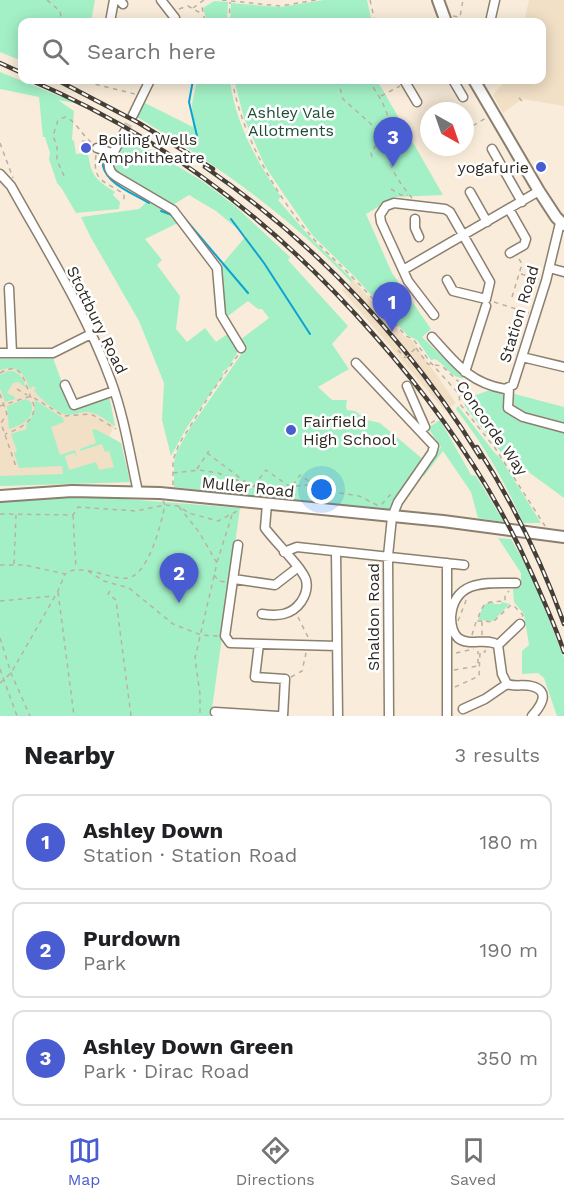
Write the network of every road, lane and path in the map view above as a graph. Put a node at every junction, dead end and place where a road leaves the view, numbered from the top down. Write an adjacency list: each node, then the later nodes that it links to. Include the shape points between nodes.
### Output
1 (46, 0): 14 (path, via 60,11)
2 (114, 0): 15 (street)
3 (161, 0): 16 (street)
4 (222, 0): 11 (path)
5 (316, 0): 11 (path, via 280,6)
6 (370, 0): 19 (path)
7 (438, 0): 20 (main road)
8 (463, 0): 20 (path, via 460,17)
9 (495, 0): 21 (street)
10 (203, 1): 12 (path); 13 (path)
11 (230, 1): 18 (path)
12 (192, 8): 13 (path); 16 (path, via 184,6)
13 (202, 14): 17 (path)
14 (61, 18)
15 (111, 18)
16 (174, 18)
17 (204, 18)
18 (229, 18)
19 (374, 18)
20 (445, 18)
21 (491, 18)
22 (95, 84): 31 (path)
23 (148, 84): 31 (street)
24 (233, 84): 82 (path, Concorde Way, via 242,119 263,166 311,236 413,339)
25 (339, 84): 43 (path, via 343,99)
26 (371, 84): 32 (path)
27 (400, 84): 32 (path)
28 (407, 84): 36 (street)
29 (455, 84): 33 (street)
30 (478, 84): 52 (main road)
31 (142, 95): 37 (street)
32 (379, 97): 43 (path, via 388,119)
33 (463, 97)
34 (519, 98): 35 (path)
35 (522, 101)
36 (417, 102)
37 (133, 115)
38 (482, 120): 39 (path)
39 (474, 125)
40 (124, 131): 46 (street)
41 (82, 141): 44 (path)
42 (0, 143): 50 (path)
43 (388, 143): 47 (path, via 376,145); 54 (path, via 392,167)
44 (92, 144): 46 (street); 49 (path, via 71,119 58,120 53,136)
45 (492, 149): 55 (street)
46 (112, 153): 76 (street, via 108,164 113,175 176,208 218,268 221,315)
47 (372, 157)
48 (0, 174): 74 (street, Stottbury Road, via 11,186)
49 (64, 176)
50 (12, 179)
51 (391, 189): 54 (path, via 402,196)
52 (539, 191): 55 (street); 59 (main road)
53 (470, 192): 58 (street)
54 (409, 194): 57 (path)
55 (522, 202): 56 (street)
56 (509, 209): 58 (street); 62 (street, via 526,238)
57 (416, 212): 60 (street, via 447,210); 61 (street); 64 (street, via 391,204 380,214)
58 (488, 222): 60 (street)
59 (562, 224): 63 (street, Station Road)
60 (465, 236): 64 (street); 67 (street, via 490,282 486,299 453,291)
61 (419, 237)
62 (514, 255): 66 (path, via 522,264)
63 (549, 268): 65 (street); 68 (street, Station Road)
64 (403, 270): 72 (street)
65 (564, 272)
66 (519, 274): 68 (path); 70 (path)
67 (447, 280)
68 (546, 281): 73 (street, Station Road)
69 (9, 288): 79 (street)
70 (512, 297)
71 (487, 304): 73 (path, via 494,302); 84 (street)
72 (434, 315)
73 (536, 315): 80 (street, Station Road)
74 (91, 334): 79 (street, via 53,353); 92 (street, Stottbury Road)
75 (432, 337): 84 (street, Station Road)
76 (241, 348): 106 (path, via 184,436 175,453)
77 (398, 350): 82 (path, bridge, via 405,358 416,348)
78 (0, 353): 79 (street)
79 (12, 353)
80 (522, 357): 83 (street); 90 (street, Station Road)
81 (356, 363): 114 (street, Shaldon Road, via 432,443 434,450)
82 (431, 363): 86 (path, via 442,366 459,382); 95 (path, Concorde Way)
83 (564, 367)
84 (465, 372): 86 (street, Station Road)
85 (0, 373): 94 (path, via 10,369 19,372)
86 (474, 379): 90 (street, Station Road)
87 (65, 385): 92 (street, via 74,405)
88 (407, 386): 100 (street)
89 (470, 388): 95 (path)
90 (509, 388): 101 (street, via 508,408 523,417)
91 (17, 389): 94 (path)
92 (114, 391): 111 (street, Stottbury Road)
93 (0, 394): 97 (path)
94 (29, 396): 97 (path); 102 (path, via 64,416 91,414); 103 (path, via 34,407 30,419 21,428)
95 (460, 397): 96 (path, Concorde Way)
96 (460, 404): 99 (path); 124 (path, Concorde Way, via 495,448)
97 (4, 405): 98 (path); 103 (path, via 7,414 1,423)
98 (0, 406)
99 (455, 407)
100 (426, 427)
101 (564, 428)
102 (120, 431)
103 (5, 434): 104 (path)
104 (16, 467)
105 (196, 470): 106 (path); 107 (path, via 223,474); 107 (path, via 208,452)
106 (173, 473): 112 (path)
107 (247, 484): 109 (path)
108 (314, 485): 110 (path); 110 (path, via 300,476); 114 (path, via 359,496 374,505 381,505 390,495)
109 (254, 486): 110 (path); 110 (path, via 266,470)
110 (292, 487)
111 (138, 492): 112 (main road, Muller Road); 113 (main road, Muller Road)
112 (168, 494): 115 (main road, Muller Road); 116 (path, via 162,500)
113 (0, 496)
114 (398, 502): 123 (street, Shaldon Road)
115 (267, 504): 123 (main road, Muller Road); 127 (street, via 265,528)
116 (165, 505): 117 (path); 121 (path, via 136,510 78,507); 137 (path, via 152,549 140,572 128,578)
117 (178, 506): 122 (path, via 218,521); 130 (path)
118 (242, 508): 122 (path)
119 (0, 514): 120 (path)
120 (16, 514): 121 (path); 133 (path)
121 (73, 515): 136 (path)
122 (232, 515): 130 (path)
123 (392, 517): 125 (main road, Muller Road); 129 (street, Shaldon Road)
124 (549, 530)
125 (564, 537)
126 (238, 545): 140 (street)
127 (284, 552): 128 (street, via 297,547); 135 (street)
128 (336, 552): 129 (street); 161 (street)
129 (388, 556): 131 (street); 182 (street, Shaldon Road)
130 (217, 562): 139 (path)
131 (447, 563): 134 (street); 165 (street)
132 (0, 565): 133 (path)
133 (14, 565): 138 (path)
134 (464, 565)
135 (297, 568): 140 (street, via 275,585); 147 (street, via 306,580 303,600 286,614)
136 (76, 570): 137 (path); 138 (path)
137 (87, 571): 153 (path, via 129,588 173,624)
138 (65, 574): 142 (path)
139 (214, 576): 140 (path, via 219,581); 153 (path)
140 (233, 581): 154 (street)
141 (512, 585): 149 (path, via 505,601 482,605); 157 (street, via 477,584 457,598 452,611 453,630 461,640)
142 (58, 591): 144 (path); 176 (path)
143 (110, 591): 177 (path, via 108,594 116,600)
144 (55, 596): 146 (path); 166 (path)
145 (468, 597): 148 (path)
146 (0, 601)
147 (262, 614)
148 (460, 618)
149 (477, 621): 150 (path); 157 (path)
150 (482, 621): 152 (path, via 494,622 513,604 523,615); 156 (path)
151 (302, 623): 159 (path)
152 (520, 624): 160 (street)
153 (201, 635): 154 (path); 178 (path, via 195,658)
154 (225, 636): 158 (street, via 230,643)
155 (0, 638): 166 (path)
156 (482, 641): 157 (street); 160 (street)
157 (472, 642)
158 (259, 644): 159 (street); 167 (street, via 255,677)
159 (308, 645): 161 (street); 167 (path, via 303,671)
160 (498, 645): 170 (street)
161 (337, 646): 181 (street)
162 (485, 651): 171 (path, via 480,652 479,676)
163 (449, 653): 165 (path, via 478,649 478,666)
164 (0, 669): 168 (path)
165 (447, 670): 183 (street)
166 (11, 673): 168 (path); 175 (path)
167 (285, 679): 180 (street)
168 (3, 680): 169 (path); 174 (path)
169 (0, 682)
170 (507, 684): 172 (street); 184 (street, via 529,685 540,692 542,705)
171 (450, 690)
172 (463, 709)
173 (215, 712): 179 (street)
174 (17, 716)
175 (30, 716)
176 (74, 716)
177 (131, 716)
178 (201, 716)
179 (278, 716)
180 (283, 716)
181 (338, 716)
182 (389, 716)
183 (447, 716)
184 (532, 716)

